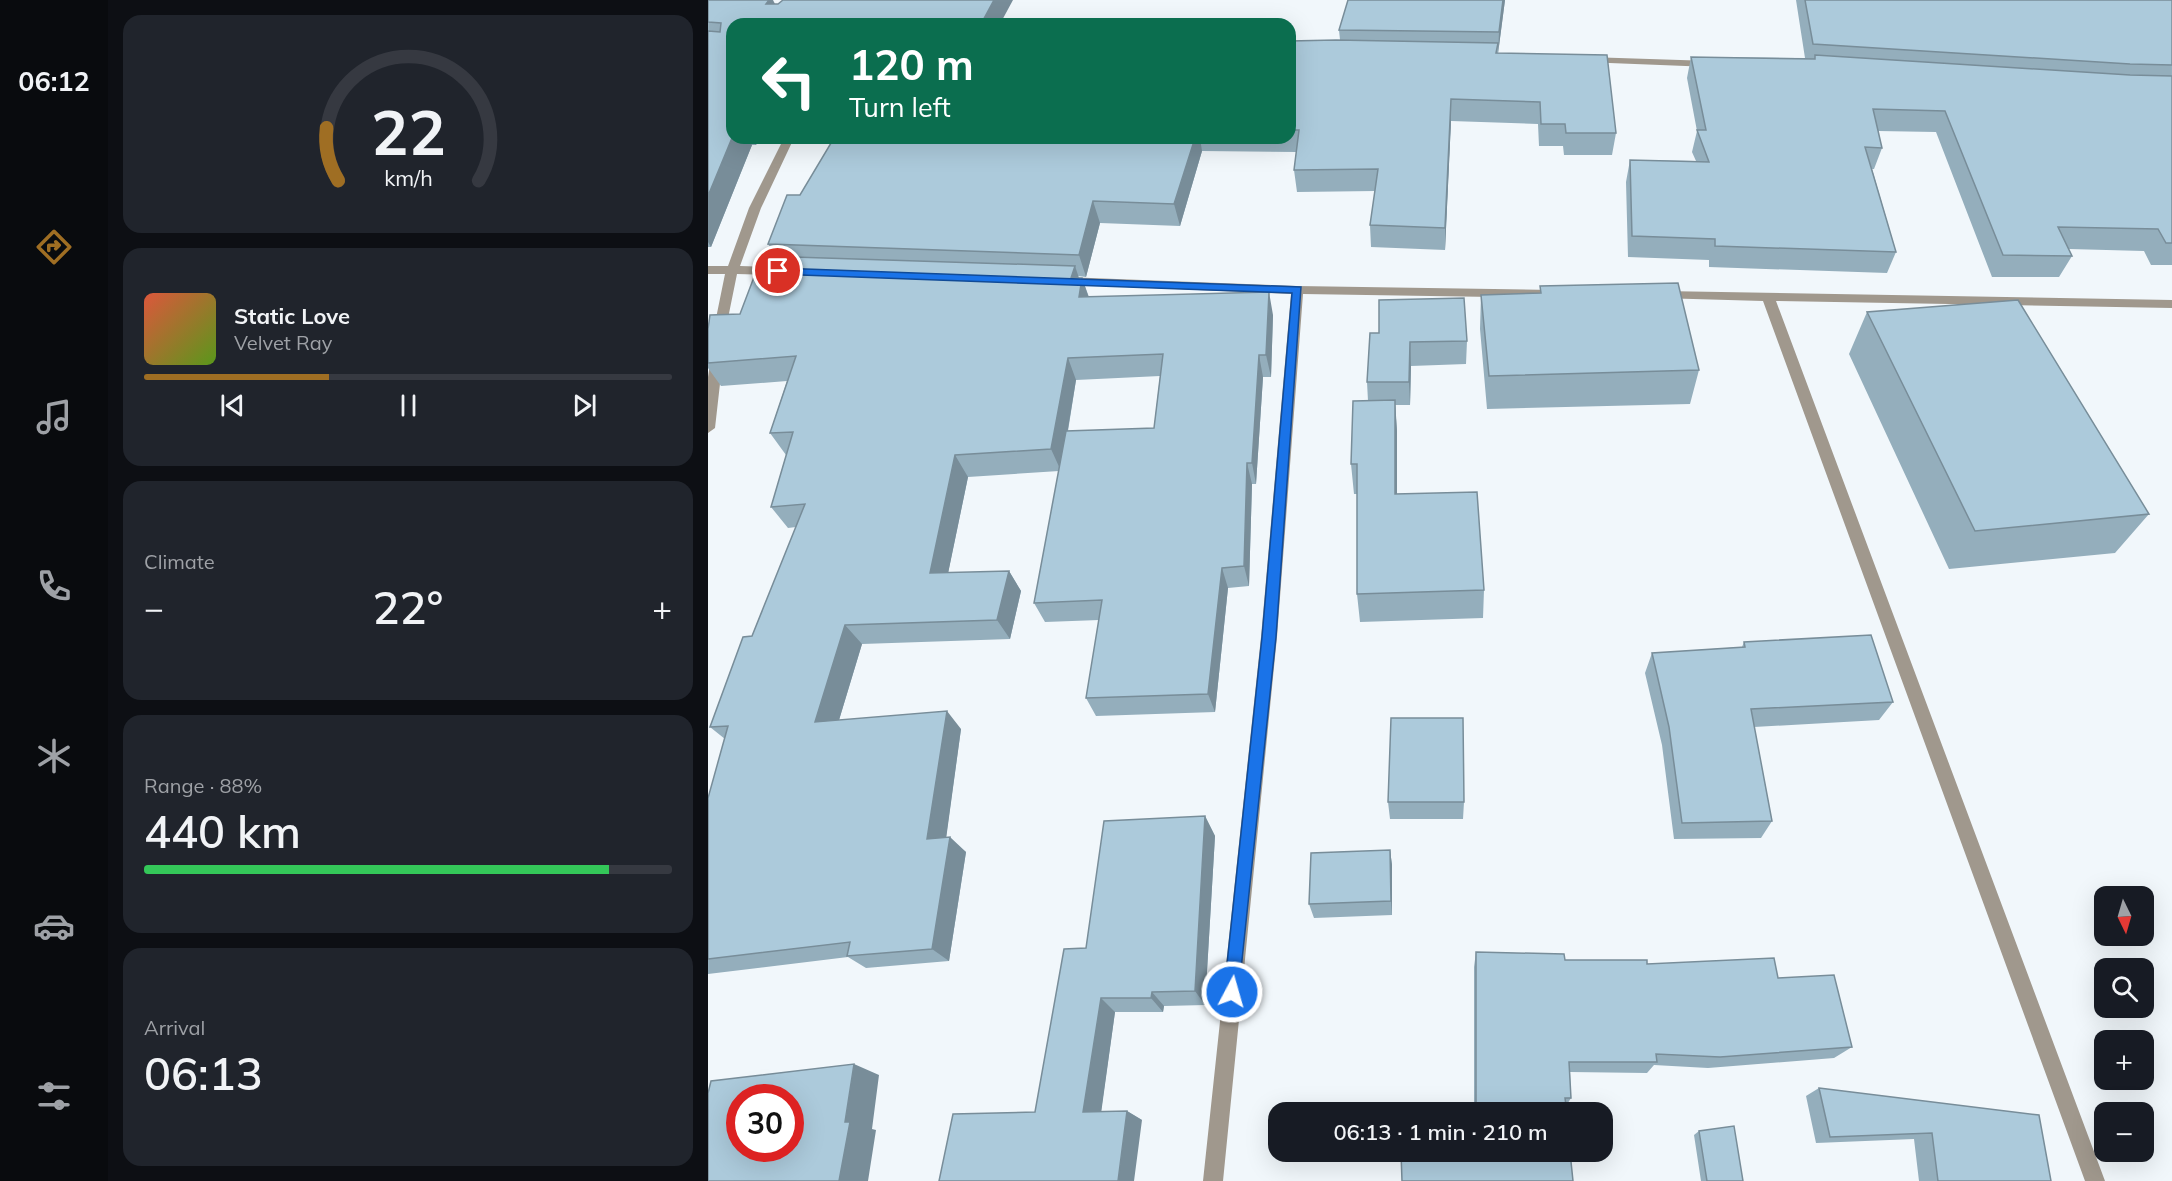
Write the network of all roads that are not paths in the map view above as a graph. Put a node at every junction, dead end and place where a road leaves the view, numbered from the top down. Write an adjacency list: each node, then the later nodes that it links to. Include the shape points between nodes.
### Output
1 (1574, 60): 2 (street)
2 (1720, 65)
3 (786, 144): 4 (street, via 759,195)
4 (730, 269): 5 (street); 6 (street); 13 (street)
5 (708, 270)
6 (790, 272)
7 (1049, 281): 8 (street)
8 (1298, 290): 9 (street); 14 (street, via 1269,637)
9 (1568, 294)
10 (1651, 295): 11 (street)
11 (1768, 297): 12 (street); 15 (street)
12 (2172, 304)
13 (708, 428)
14 (1212, 1181)
15 (2095, 1181)

